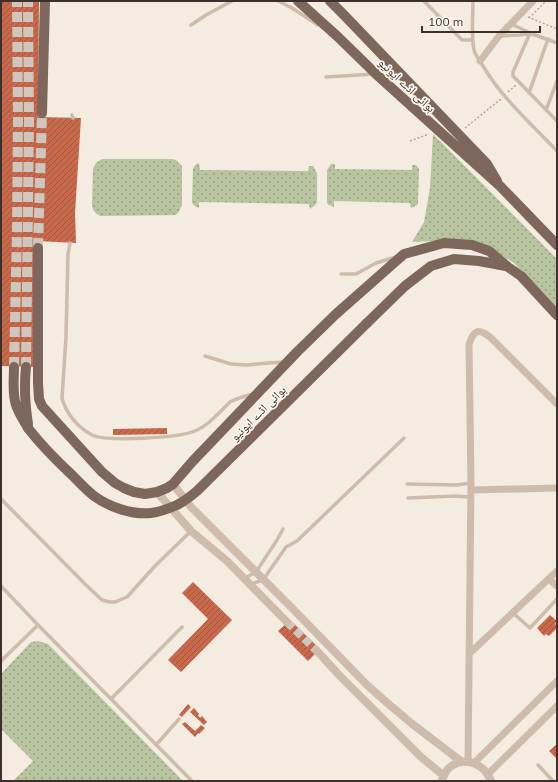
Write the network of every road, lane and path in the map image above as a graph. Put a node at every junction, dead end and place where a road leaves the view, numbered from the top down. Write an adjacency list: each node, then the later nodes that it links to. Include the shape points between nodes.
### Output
1 (45, 1): 29 (main road)
2 (232, 1): 13 (lane)
3 (278, 1): 16 (lane)
4 (298, 1): 16 (main road, ہوائی اڈے ایونیو)
5 (330, 1): 31 (main road, ہوائی اڈے ایونیو)
6 (424, 1): 18 (lane, via 462,40)
7 (473, 1): 18 (lane)
8 (546, 1): 11 (path)
9 (529, 2): 10 (street)
10 (520, 15): 11 (path); 12 (street)
11 (529, 18): 14 (path)
12 (511, 24): 15 (lane); 17 (street)
13 (191, 25)
14 (557, 29)
15 (530, 33): 17 (lane); 19 (lane); 25 (lane, via 512,72)
16 (337, 36): 22 (main road, ہوائی اڈے ایونیو)
17 (499, 36): 21 (street)
18 (473, 40): 21 (lane, via 474,51)
19 (548, 40): 20 (lane); 26 (lane)
20 (557, 43)
21 (480, 61): 27 (lane)
22 (376, 74): 23 (lane); 35 (main road, ہوائی اڈے ایونیو)
23 (326, 77)
24 (557, 81): 28 (lane)
25 (519, 83): 26 (lane); 27 (path)
26 (529, 93): 28 (lane)
27 (504, 96): 31 (path); 34 (lane)
28 (546, 110): 30 (lane)
29 (42, 113)
30 (557, 121)
31 (458, 134): 35 (main road, ہوائی اڈے ایونیو, via 487,164)
32 (426, 135): 33 (path)
33 (410, 141)
34 (557, 151)
35 (500, 186): 37 (main road, ہوائی اڈے ایونیو)
36 (70, 243): 47 (lane, via 62,398 69,414 85,431 92,435 112,438 150,438 194,432 214,418 230,402 243,396)
37 (557, 245)
38 (38, 248): 55 (main road, via 38,383 42,406 114,483 134,492)
39 (404, 254): 40 (main road, ہوائی اڈے ایونیو, via 444,243 472,245 489,252); 41 (lane, via 356,274); 44 (main road, ہوائی اڈے ایونیو, via 336,314)
40 (508, 267): 42 (main road, ہوائی اڈے ایونیو, via 521,276); 49 (main road, ہوائی اڈے ایونیو, bridge, via 454,259 431,266 405,286 197,491 178,505 164,510 138,513 103,502 67,471)
41 (341, 274)
42 (557, 315)
43 (205, 356): 44 (lane, via 231,364)
44 (288, 362): 47 (main road, ہوائی اڈے ایونیو)
45 (14, 367): 49 (main road, ہوائی اڈے ایونیو, via 16,404)
46 (26, 367): 49 (main road, via 25,405)
47 (258, 394): 51 (main road, ہوائی اڈے ایونیو)
48 (557, 404): 54 (street, via 483,331 472,336 469,344)
49 (28, 428)
50 (404, 438): 64 (lane, via 297,541 286,547)
51 (173, 484): 55 (main road); 61 (street, via 191,507)
52 (407, 484): 54 (lane, via 456,485)
53 (557, 488): 54 (street)
54 (471, 490): 56 (lane, via 455,496); 76 (street)
55 (157, 492): 59 (street)
56 (408, 498)
57 (1, 499): 59 (lane, via 86,585 102,600 109,602 127,597)
58 (283, 529): 61 (lane)
59 (191, 530): 62 (street)
60 (557, 571): 63 (street)
61 (256, 572): 62 (lane); 64 (street)
62 (244, 578): 65 (street)
63 (549, 578): 67 (street); 70 (street)
64 (263, 580): 65 (lane); 69 (street)
65 (251, 584): 71 (street)
66 (1, 586): 73 (lane)
67 (557, 586)
68 (557, 599): 70 (lane, via 530,628)
69 (290, 606): 71 (street); 83 (street, via 384,701)
70 (513, 613): 76 (street)
71 (281, 615): 72 (street)
72 (288, 622)
73 (38, 625): 77 (lane); 79 (lane)
74 (182, 627): 79 (lane)
75 (317, 651): 85 (street)
76 (470, 653): 83 (street)
77 (1, 662)
78 (557, 681): 83 (street)
79 (111, 699): 82 (lane)
80 (557, 706): 86 (street)
81 (179, 719): 82 (lane)
82 (156, 744): 87 (lane)
83 (468, 762): 85 (street, via 454,765); 86 (street, via 480,766)
84 (538, 765): 88 (lane)
85 (443, 778)
86 (489, 778)
87 (192, 781)
88 (553, 781)

